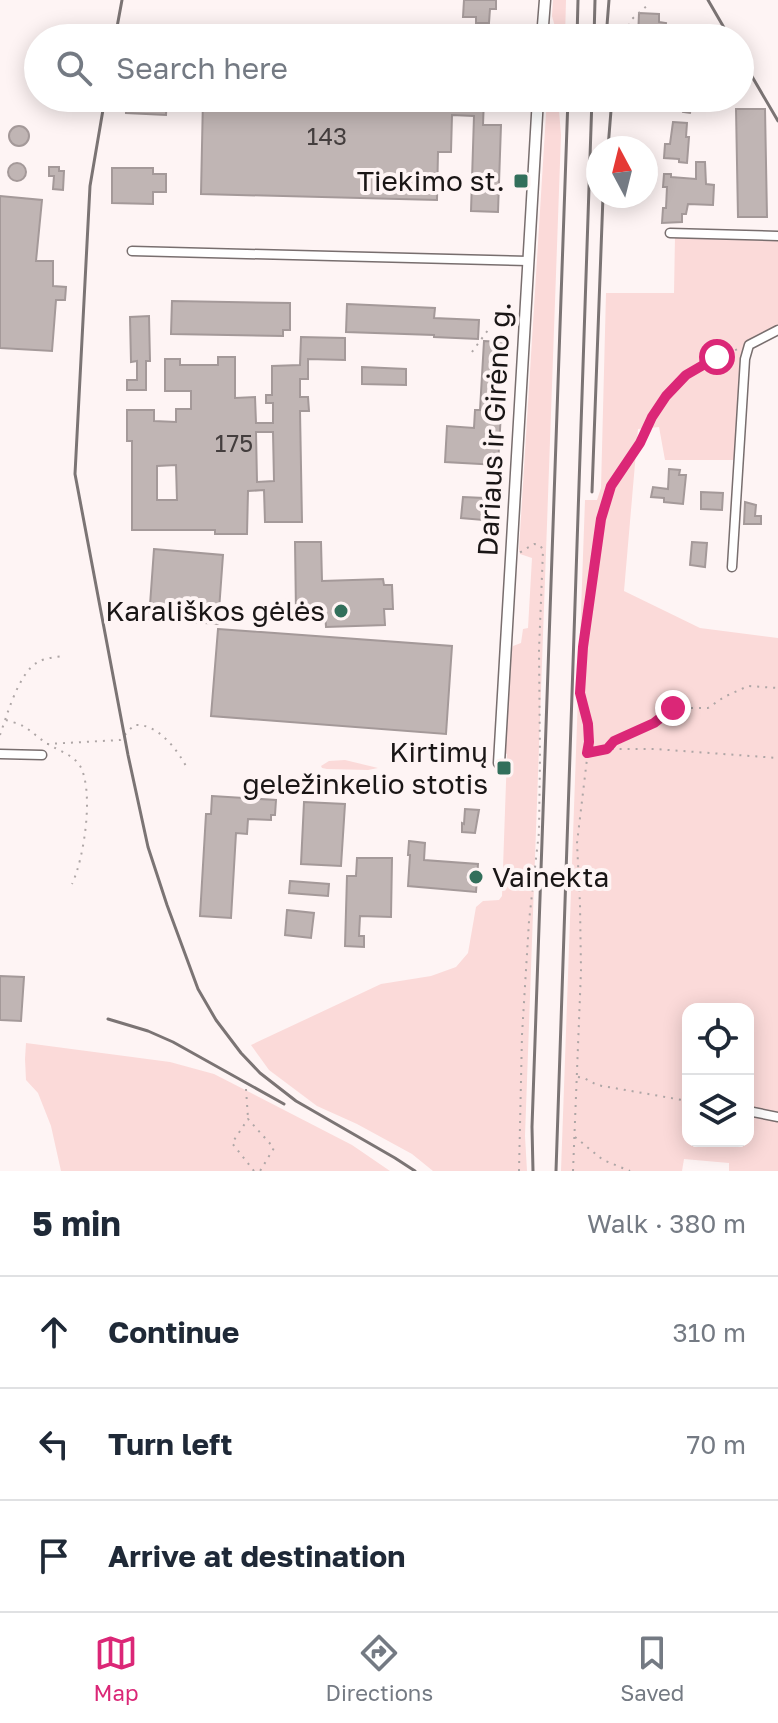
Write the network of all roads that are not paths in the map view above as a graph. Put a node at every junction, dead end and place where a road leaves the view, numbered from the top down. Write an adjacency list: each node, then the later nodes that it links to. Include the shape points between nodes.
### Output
1 (545, 0): 2 (street)
2 (544, 24)
3 (537, 112): 7 (street, Dariaus ir Girėno g.)
4 (670, 233): 5 (street)
5 (778, 236)
6 (132, 251): 7 (street)
7 (528, 261): 12 (street, Dariaus ir Girėno g.)
8 (778, 330): 9 (street, via 749,345 745,359)
9 (732, 567)
10 (0, 754): 11 (street)
11 (42, 755)
12 (499, 763)
13 (754, 1112): 14 (street)
14 (778, 1117)

